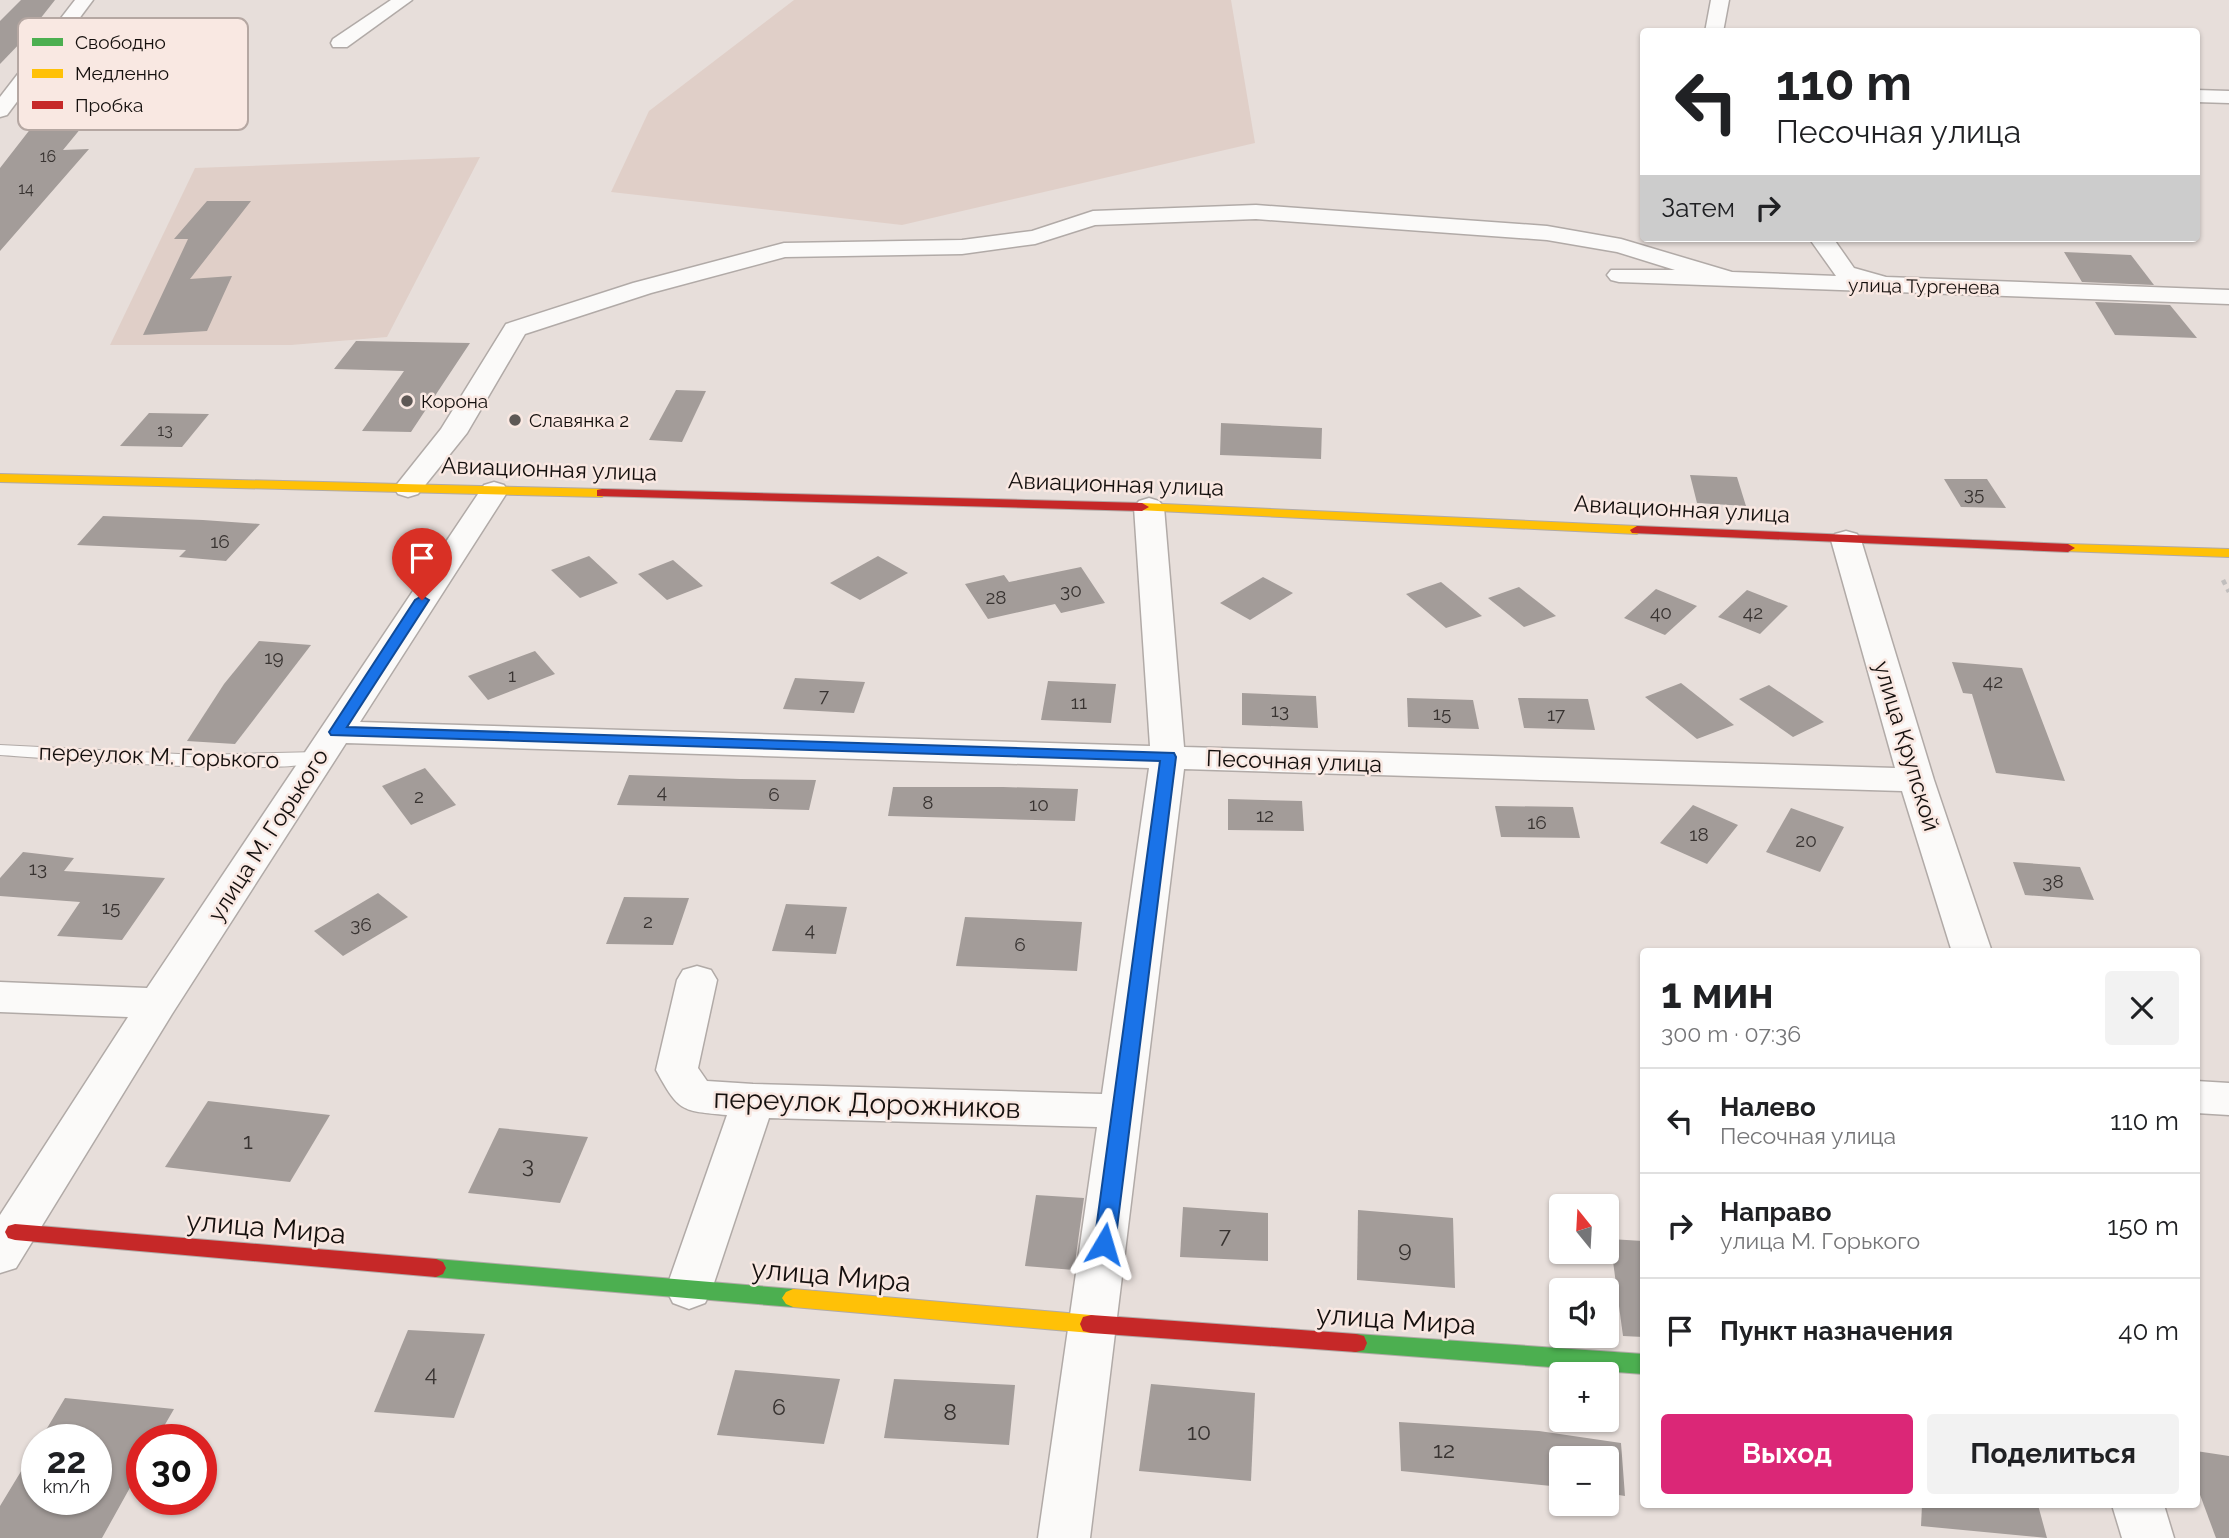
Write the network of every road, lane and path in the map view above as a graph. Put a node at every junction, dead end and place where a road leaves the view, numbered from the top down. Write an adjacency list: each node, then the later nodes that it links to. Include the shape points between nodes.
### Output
1 (84, 0): 4 (street)
2 (403, 0): 6 (street)
3 (1720, 0): 5 (street)
4 (70, 18)
5 (1715, 28)
6 (340, 43)
7 (18, 87): 10 (street)
8 (2200, 96): 9 (street)
9 (2229, 97)
10 (0, 111)
11 (1824, 242): 14 (street, via 1846,273)
12 (1619, 275): 13 (street, улица Тургенева)
13 (1737, 281): 14 (street, улица Тургенева); 17 (street, via 1621,246 1547,233 1256,212 1093,218 1035,237 961,247 784,250 514,329 453,433)
14 (1892, 286): 15 (street, улица Тургенева)
15 (2229, 297)
16 (0, 478): 17 (main road, Авиационная улица)
17 (408, 488): 18 (main road, Авиационная улица)
18 (494, 491): 19 (main road, Авиационная улица); 22 (street, улица М. Горького)
19 (1149, 507): 20 (main road, Авиационная улица); 24 (street)
20 (1846, 540): 21 (main road, Авиационная улица); 25 (street, улица Крупской)
21 (2229, 553)
22 (327, 745): 23 (lane, переулок М. Горького, via 276,762); 24 (street, Песочная улица); 29 (street, улица М. Горького)
23 (0, 750)
24 (1168, 757): 25 (street, Песочная улица); 33 (street)
25 (1916, 780): 26 (street, улица Крупской)
26 (1971, 948)
27 (697, 980): 32 (street, переулок Дорожников, via 677,1070 695,1096)
28 (0, 997): 29 (street)
29 (158, 1003): 34 (street, улица М. Горького)
30 (2200, 1097): 31 (street)
31 (2229, 1099)
32 (753, 1101): 33 (street, переулок Дорожников); 35 (street)
33 (1121, 1111): 36 (street)
34 (7, 1243): 35 (main road, улица Мира)
35 (690, 1289): 36 (main road, улица Мира)
36 (1094, 1324): 37 (main road, улица Мира); 39 (street)
37 (1640, 1364)
38 (2139, 1508): 40 (street)
39 (1064, 1538)
40 (2148, 1538)

